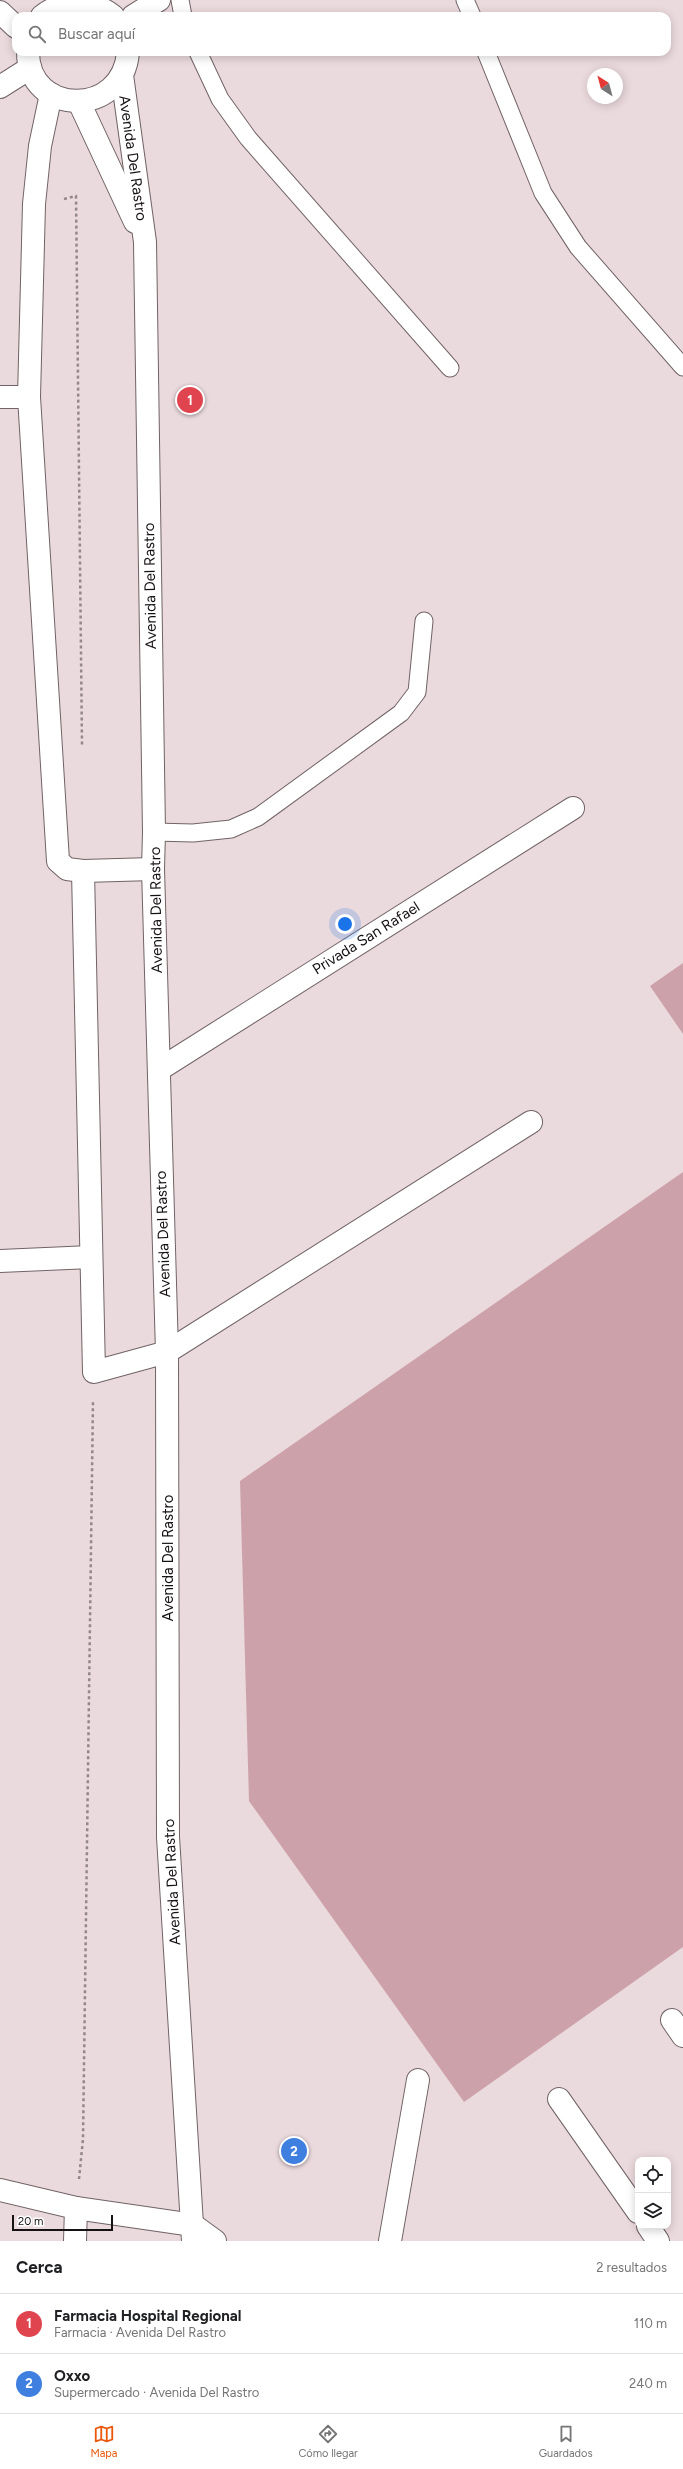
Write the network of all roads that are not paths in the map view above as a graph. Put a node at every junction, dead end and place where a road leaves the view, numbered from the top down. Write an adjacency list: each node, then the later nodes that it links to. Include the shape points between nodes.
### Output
1 (159, 0): 7 (street)
2 (180, 0): 8 (lane)
3 (465, 0): 9 (lane)
4 (45, 8): 6 (street, via 82,1 97,5)
5 (0, 12): 10 (street)
6 (107, 12)
7 (140, 12)
8 (182, 12)
9 (470, 12)
10 (12, 23)
11 (127, 56): 15 (street)
12 (200, 56): 20 (lane, via 220,99 248,138)
13 (488, 56): 21 (lane, via 544,193 578,247)
14 (29, 60): 16 (street); 17 (street, via 42,87)
15 (122, 75): 18 (street, via 115,86 104,94 92,100); 19 (street, Avenida Del Rastro)
16 (0, 87)
17 (51, 94): 18 (street, via 64,100); 22 (street, via 40,146 34,204)
18 (79, 102): 19 (street, Avenida Del Rastro)
19 (145, 242): 26 (street, Avenida Del Rastro)
20 (450, 368)
21 (683, 368)
22 (29, 396): 23 (street); 28 (street, via 58,861 67,869)
23 (0, 397)
24 (424, 621): 26 (lane, via 417,692 401,713 258,816 231,829 193,833)
25 (573, 808): 29 (street, Privada San Rafael)
26 (154, 832): 27 (street, Avenida Del Rastro)
27 (153, 869): 28 (street); 29 (street, Avenida Del Rastro)
28 (83, 871): 31 (street)
29 (160, 1069): 33 (street, Avenida Del Rastro, via 162,1244)
30 (531, 1122): 33 (street)
31 (91, 1257): 32 (street); 33 (street, via 94,1372)
32 (0, 1261)
33 (167, 1352): 40 (street, Avenida Del Rastro, via 168,1837)
34 (418, 2080): 43 (street)
35 (559, 2099): 38 (street)
36 (0, 2190): 37 (street)
37 (76, 2208): 40 (street); 41 (street)
38 (635, 2208)
39 (650, 2229): 44 (street)
40 (193, 2233): 42 (street)
41 (75, 2241)
42 (215, 2241)
43 (390, 2241)
44 (658, 2241)

